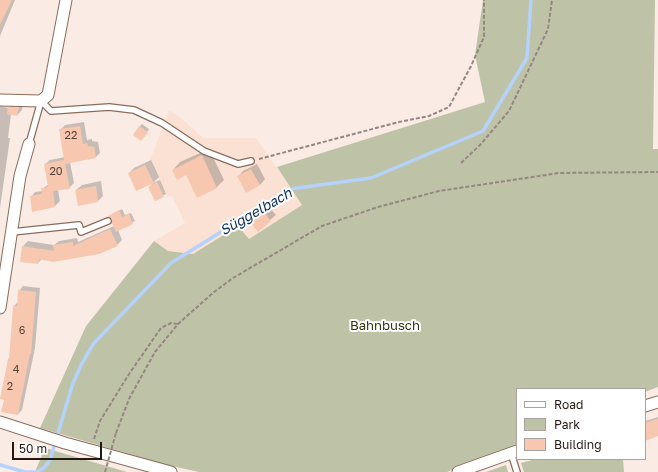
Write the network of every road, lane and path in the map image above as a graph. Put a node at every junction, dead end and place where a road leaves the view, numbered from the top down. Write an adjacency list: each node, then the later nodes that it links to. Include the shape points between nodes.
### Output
1 (66, 0): 5 (street, via 48,95)
2 (484, 0): 7 (path, via 484,37 448,107 429,116)
3 (552, 0): 8 (path, via 548,29 509,111)
4 (0, 100): 5 (street)
5 (41, 101): 6 (lane); 7 (lane, via 51,111 110,107 134,110 162,123 204,151 238,164)
6 (28, 144): 11 (street, via 20,176)
7 (251, 161)
8 (461, 163)
9 (658, 172): 13 (path, via 555,174 439,191 378,208 322,226 294,242 214,292)
10 (108, 221): 11 (lane, via 81,232 79,225)
11 (12, 232): 12 (street)
12 (0, 308)
13 (178, 324): 17 (path, via 166,325 156,335 100,421); 19 (path, bridge, via 155,352 130,400 116,433)
14 (658, 402): 15 (street)
15 (646, 406)
16 (0, 422): 17 (street)
17 (90, 449): 20 (street)
18 (514, 452): 21 (street); 22 (lane)
19 (105, 472)
20 (171, 472)
21 (458, 472)
22 (517, 472)

